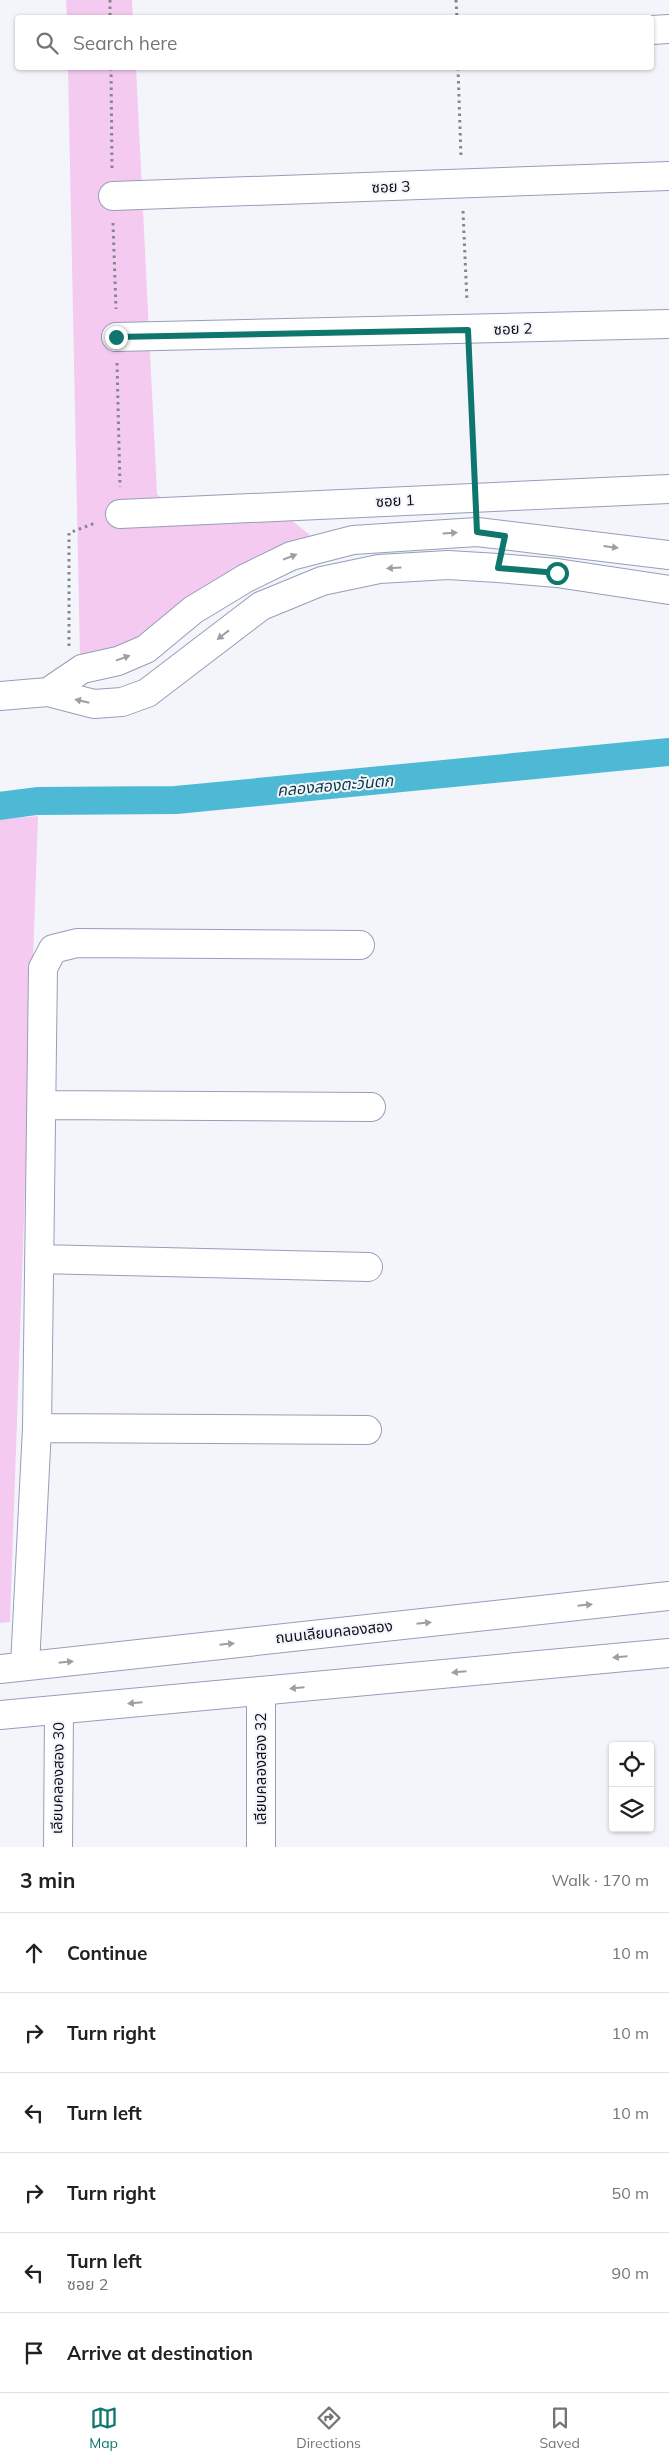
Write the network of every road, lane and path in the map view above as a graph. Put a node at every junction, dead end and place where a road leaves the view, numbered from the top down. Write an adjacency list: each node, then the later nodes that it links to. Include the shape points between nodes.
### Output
1 (110, 0): 3 (path)
2 (456, 0): 4 (path)
3 (110, 15)
4 (457, 15)
5 (654, 30): 6 (street)
6 (669, 30)
7 (110, 70): 11 (path)
8 (458, 70): 10 (path)
9 (669, 176): 10 (street, ซอย 3)
10 (462, 184): 11 (street, ซอย 3); 13 (path)
11 (113, 196): 14 (path)
12 (669, 324): 13 (street, ซอย 2)
13 (468, 330): 14 (street, ซอย 2); 16 (path)
14 (116, 337): 17 (path)
15 (669, 488): 16 (street, ซอย 1)
16 (475, 497): 17 (street, ซอย 1); 18 (street)
17 (120, 514): 25 (path, via 69,533)
18 (477, 532): 19 (street); 22 (street, one-way to 18, via 291,556 353,540)
19 (505, 536): 20 (street, one-way to 20); 21 (street)
20 (669, 555)
21 (498, 568): 23 (street, via 557,573); 24 (street, one-way to 24, via 448,565 379,569 322,581)
22 (246, 578): 24 (street); 25 (street, one-way to 22, via 82,668 118,661 146,650 193,610)
23 (669, 590)
24 (262, 606): 25 (street, one-way to 25, via 148,693 122,702 94,704)
25 (59, 685): 26 (street)
26 (0, 696)
27 (360, 945): 28 (street, via 77,943 53,949 44,968)
28 (42, 1104): 29 (street); 30 (street)
29 (371, 1107)
30 (39, 1259): 31 (street); 32 (street)
31 (368, 1267)
32 (37, 1428): 33 (street); 36 (street)
33 (367, 1430)
34 (669, 1596): 36 (street, ถนนเลียบคลองสอง, one-way to 34)
35 (669, 1653): 37 (street, one-way to 37)
36 (13, 1668)
37 (261, 1691): 38 (street, one-way to 38); 41 (street, เลียบคลองสอง 32)
38 (59, 1710): 39 (street); 40 (street, เลียบคลองสอง 30)
39 (0, 1715)
40 (58, 1847)
41 (261, 1847)

